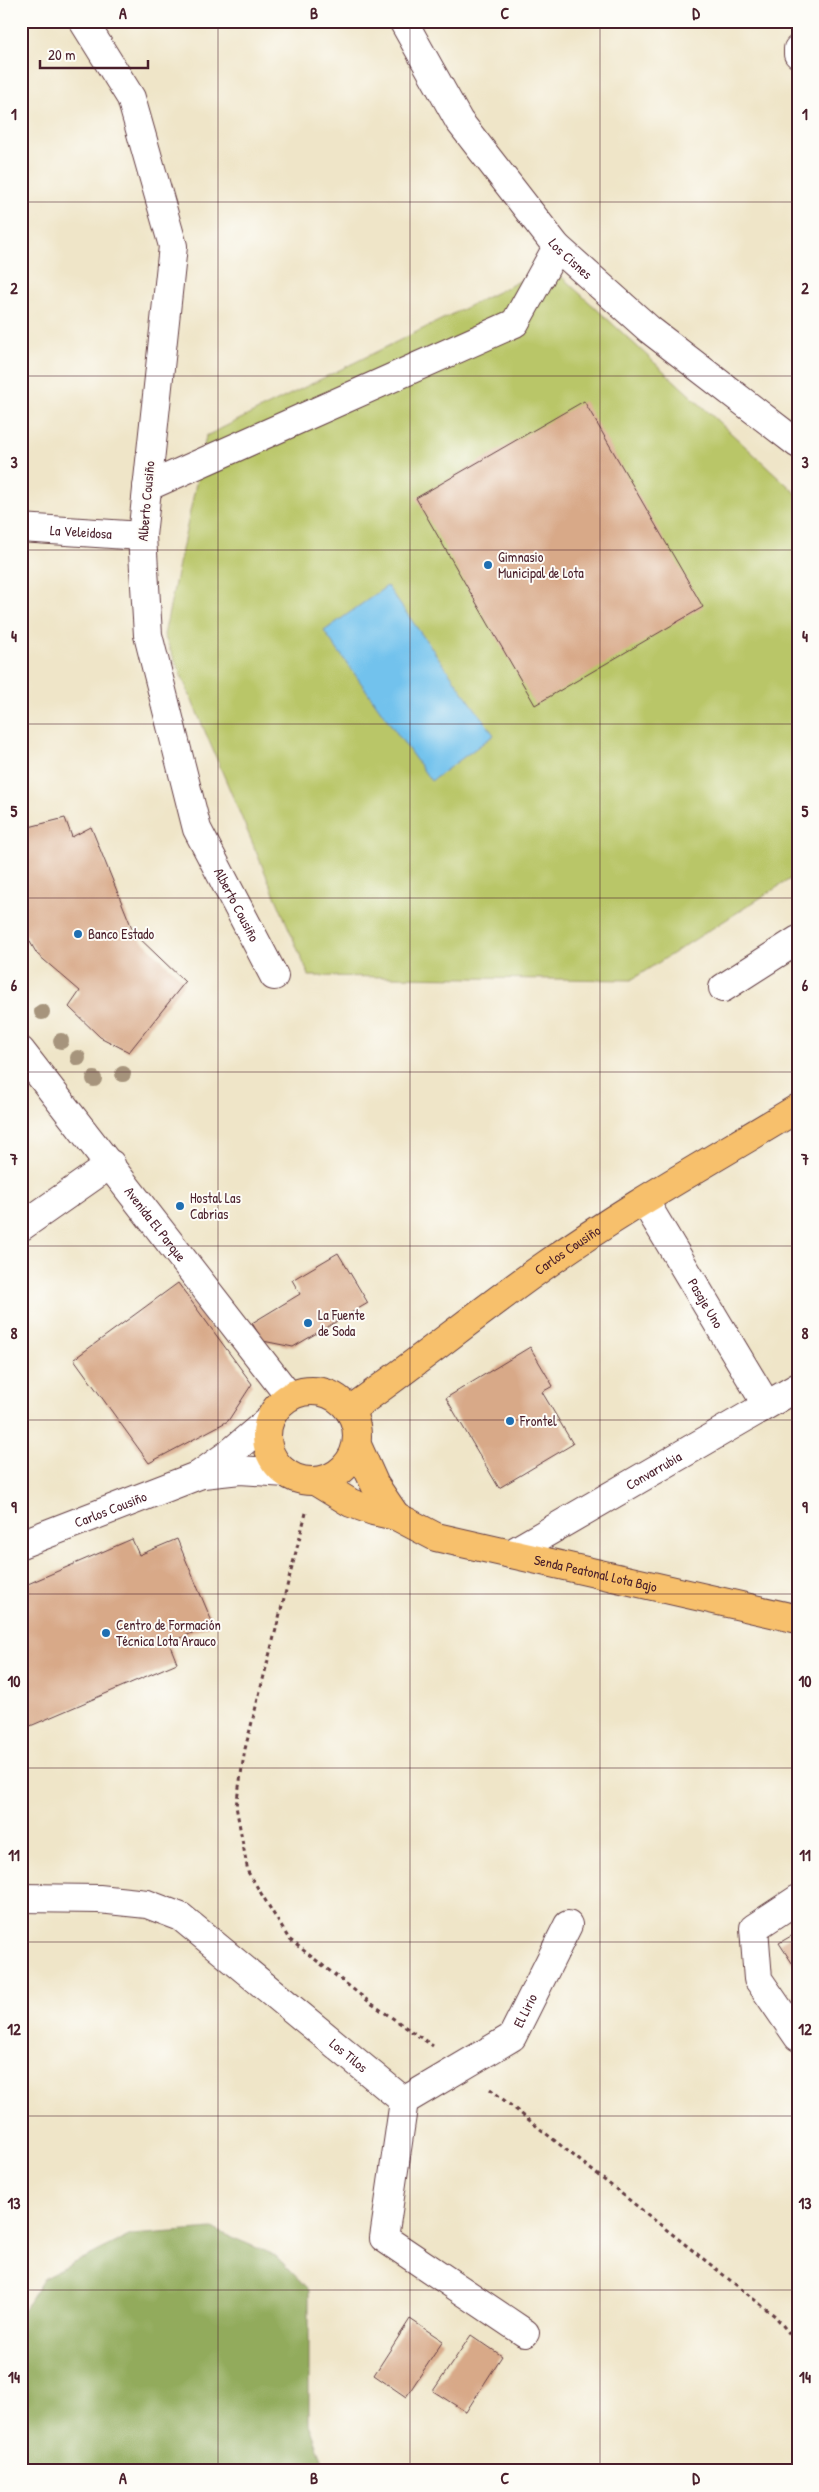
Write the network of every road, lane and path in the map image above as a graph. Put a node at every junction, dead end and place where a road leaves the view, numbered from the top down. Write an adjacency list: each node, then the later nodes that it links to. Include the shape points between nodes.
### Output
1 (83, 21): 7 (street, Alberto Cousiño, via 130,98 172,246)
2 (403, 21): 5 (street, Los Cisnes, via 459,121)
3 (798, 49): 4 (street)
4 (798, 54)
5 (557, 247): 6 (street, Los Cisnes, via 650,330); 7 (street, via 516,323)
6 (798, 444)
7 (147, 487): 9 (street, Alberto Cousiño)
8 (21, 528): 9 (street, La Veleidosa)
9 (142, 536): 11 (street, Alberto Cousiño, via 148,635 197,829)
10 (798, 940): 12 (street)
11 (274, 976)
12 (723, 988)
13 (21, 1051): 15 (street, Avenida El Parque)
14 (798, 1108): 16 (main road, Carlos Cousiño)
15 (111, 1164): 17 (street); 19 (street, Avenida El Parque)
16 (645, 1202): 20 (street, Pasaje Uno); 21 (main road, Carlos Cousiño, via 547,1264)
17 (21, 1227)
18 (798, 1387): 20 (street, Convarrubia)
19 (289, 1396): 21 (main road, via 305,1391 322,1391 338,1398); 22 (main road)
20 (766, 1404): 29 (street, Convarrubia)
21 (350, 1410): 23 (main road, via 358,1432)
22 (270, 1419): 24 (main road, via 268,1448); 25 (street, Carlos Cousiño)
23 (357, 1445): 26 (main road, via 353,1456 337,1474); 27 (main road, Senda Peatonal Lota Bajo, via 375,1485)
24 (286, 1473): 25 (street, Carlos Cousiño, via 240,1470); 26 (main road)
25 (199, 1474): 28 (street, Carlos Cousiño)
26 (315, 1481): 27 (main road, Senda Peatonal Lota Bajo, via 351,1503); 35 (path, via 245,1749 236,1806 248,1872 289,1939 372,2004)
27 (396, 1516): 29 (main road, Senda Peatonal Lota Bajo, via 436,1537)
28 (21, 1544)
29 (510, 1554): 30 (main road, Senda Peatonal Lota Bajo)
30 (798, 1618)
31 (21, 1898): 36 (street, Los Tilos, via 99,1899 147,1904 181,1918)
32 (798, 1898): 34 (street, via 754,1928 758,1978)
33 (568, 1925): 35 (street, El Lirio, via 512,2037)
34 (798, 2037)
35 (462, 2066): 36 (street, El Lirio); 38 (path, via 775,2316)
36 (404, 2101): 37 (street, via 384,2238)
37 (525, 2333)
38 (798, 2344)

